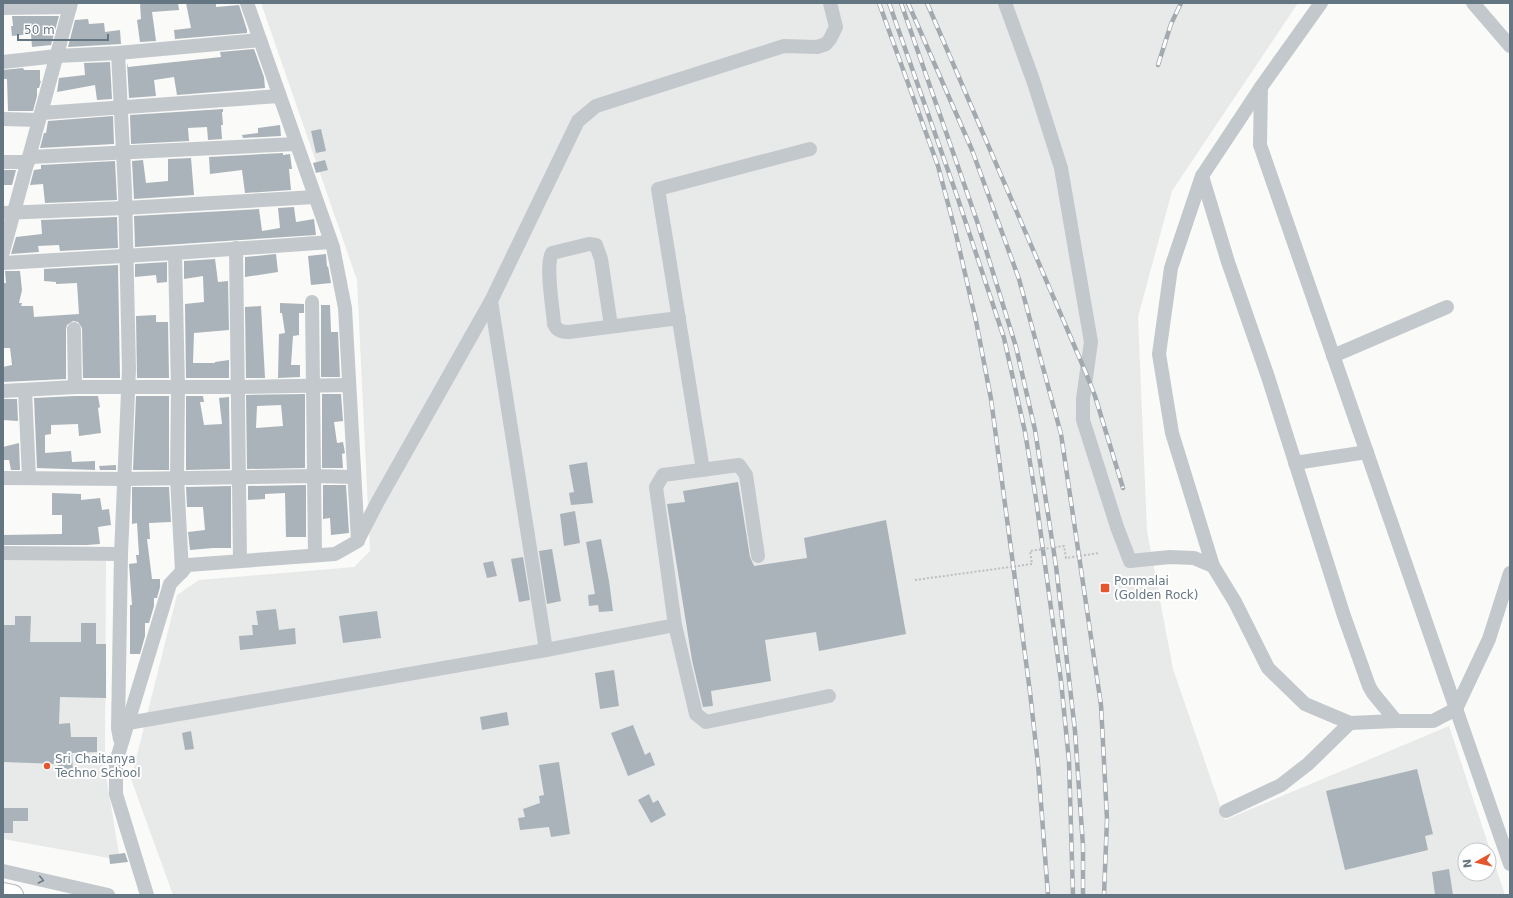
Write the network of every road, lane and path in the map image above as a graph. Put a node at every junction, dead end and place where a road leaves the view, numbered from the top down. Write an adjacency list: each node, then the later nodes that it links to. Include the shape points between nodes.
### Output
1 (247, 3): 8 (street)
2 (830, 3): 34 (street, via 836,27 826,44 817,47 784,46 596,106 578,121)
3 (1005, 3): 65 (street, via 1061,168 1091,342 1083,399 1083,420 1117,527 1130,562 1170,557 1194,558)
4 (1321, 3): 13 (street)
5 (1474, 3): 9 (street)
6 (71, 5): 7 (street); 11 (street)
7 (3, 8)
8 (260, 40): 10 (street); 14 (street)
9 (1510, 46)
10 (118, 53): 11 (street); 15 (street)
11 (57, 56): 12 (street); 16 (street)
12 (3, 62)
13 (1261, 87): 23 (street); 39 (street, via 1260,145)
14 (279, 96): 15 (street); 18 (street)
15 (121, 108): 16 (street); 20 (street)
16 (40, 116): 17 (street); 21 (street)
17 (3, 119)
18 (296, 144): 20 (street); 24 (street)
19 (810, 149): 36 (street, via 658,189)
20 (123, 152): 21 (street); 25 (street)
21 (29, 160): 22 (street); 26 (street)
22 (3, 162)
23 (1202, 176): 49 (street); 65 (street, via 1171,268 1159,354 1172,433)
24 (315, 197): 25 (street); 27 (street)
25 (125, 208): 26 (street); 31 (street)
26 (9, 213): 29 (street)
27 (331, 242): 28 (street); 40 (street, via 345,308)
28 (236, 248): 30 (street); 43 (street)
29 (3, 252)
30 (175, 253): 31 (street); 45 (street)
31 (126, 256): 32 (street); 44 (street)
32 (3, 262)
33 (312, 302): 41 (street)
34 (491, 302): 58 (street); 70 (street)
35 (1447, 307): 39 (street)
36 (679, 318): 37 (street); 50 (street)
37 (611, 326): 37 (street, via 569,332 556,328 549,261 552,254 589,244 596,245 601,259)
38 (74, 329): 42 (street)
39 (1333, 356): 48 (street)
40 (349, 384): 41 (street); 53 (street)
41 (313, 385): 43 (street); 51 (street)
42 (75, 387): 44 (street); 47 (street)
43 (238, 387): 45 (street); 52 (street)
44 (128, 388): 45 (street); 57 (street)
45 (178, 388): 56 (street)
46 (3, 390): 47 (street)
47 (25, 390): 55 (street)
48 (1367, 452): 49 (street); 72 (street)
49 (1295, 462): 73 (street, via 1369,686)
50 (703, 470): 63 (street, via 739,465 746,475); 69 (street, via 663,475 656,487)
51 (314, 476): 52 (street); 53 (street); 62 (street)
52 (239, 477): 56 (street); 64 (street)
53 (354, 477): 58 (street)
54 (3, 478): 55 (street)
55 (29, 478): 57 (street)
56 (177, 478): 57 (street); 66 (street)
57 (124, 479): 61 (street)
58 (358, 540): 62 (street, via 335,554)
59 (3, 553): 61 (street)
60 (1099, 553): 68 (path, bridge, via 1066,558 1064,546 1030,551 1032,564)
61 (121, 554): 76 (street, via 118,728)
62 (315, 556): 64 (street)
63 (758, 556)
64 (240, 561): 66 (street, via 188,565)
65 (1213, 566): 75 (street, via 1235,602 1268,668 1305,704)
66 (182, 572): 74 (street, via 170,584)
67 (1510, 574): 72 (street, via 1490,639)
68 (915, 580)
69 (675, 625): 70 (street); 71 (street, via 696,714 706,722)
70 (546, 650): 74 (street)
71 (829, 696)
72 (1456, 709): 73 (street, via 1433,721); 78 (street)
73 (1396, 721): 75 (street)
74 (128, 723): 76 (street)
75 (1350, 723): 77 (street, via 1308,764 1281,785)
76 (121, 743): 83 (street, via 116,762 116,794)
77 (1226, 811)
78 (1510, 864)
79 (3, 871): 82 (street, one-way to 82)
80 (3, 893): 81 (highway)
81 (13, 895)
82 (108, 895)
83 (147, 895)

